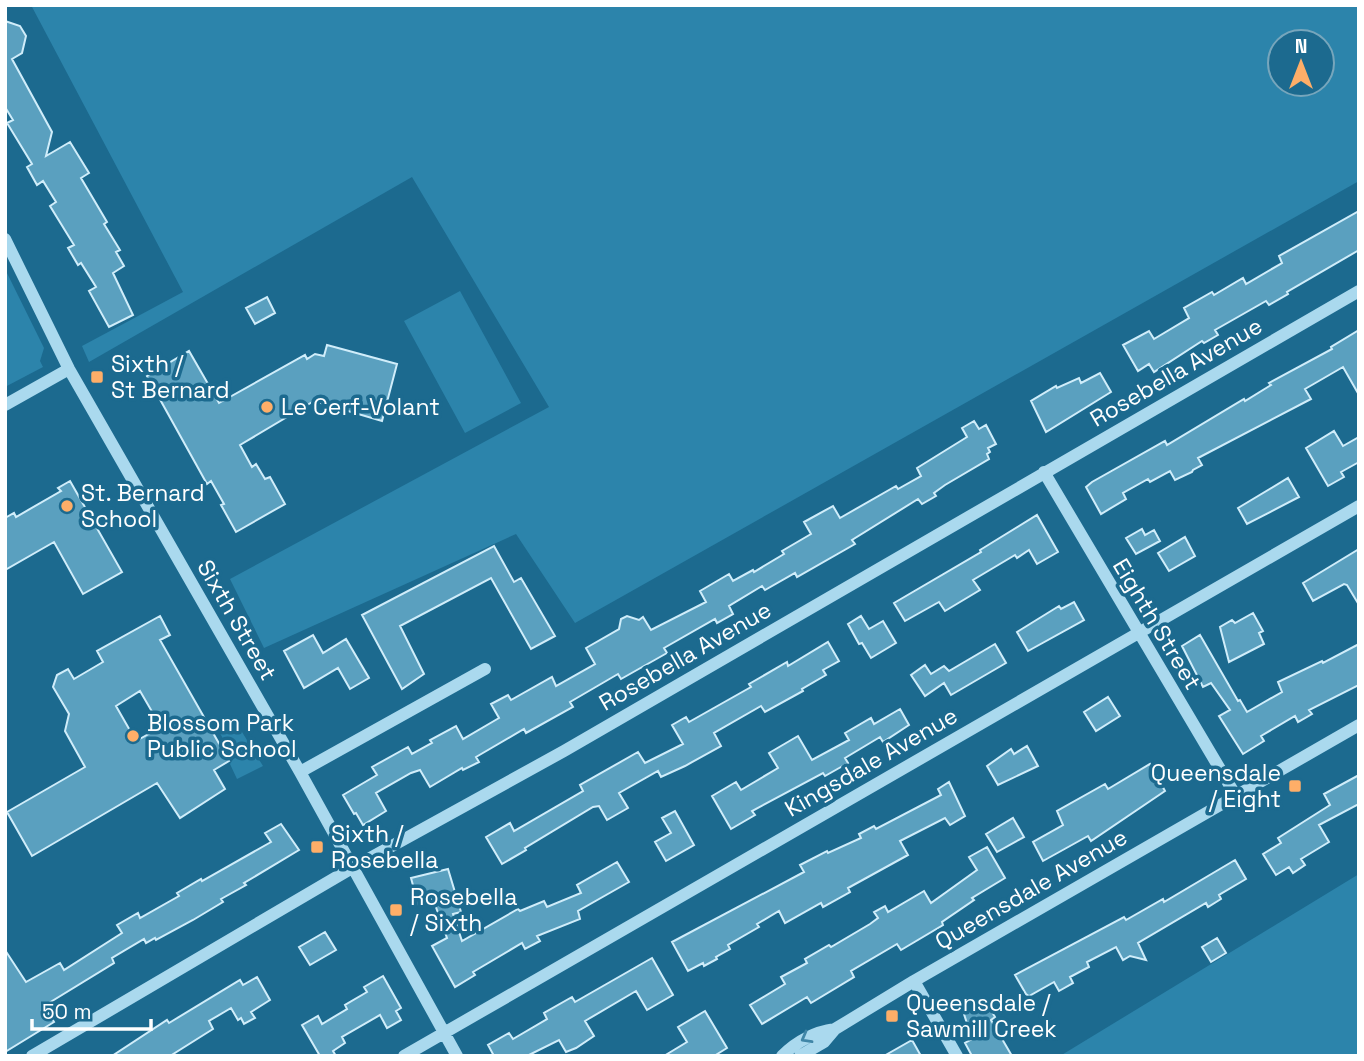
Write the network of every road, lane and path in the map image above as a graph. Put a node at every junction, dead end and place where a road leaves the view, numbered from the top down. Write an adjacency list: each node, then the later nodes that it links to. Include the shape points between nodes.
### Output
1 (5, 239): 3 (street, Sixth Street)
2 (1359, 291): 5 (street, Rosebella Avenue)
3 (69, 369): 4 (street); 10 (street, Sixth Street)
4 (5, 405)
5 (1044, 472): 7 (street, Eighth Street); 12 (street, Rosebella Avenue, via 564,751)
6 (1359, 506): 7 (street, Kingsdale Avenue)
7 (1137, 633): 11 (street, Eighth Street); 15 (street, Kingsdale Avenue)
8 (485, 669): 10 (street)
9 (1359, 725): 11 (street, Queensdale Avenue)
10 (300, 772): 12 (street, Sixth Street)
11 (1236, 796): 13 (street, Queensdale Avenue)
12 (352, 868): 15 (street, Sixth Street); 17 (street, Rosebella Avenue)
13 (914, 981): 14 (street, Queensdale Avenue); 21 (street)
14 (835, 1029): 16 (street, Queensdale Avenue); 20 (street, Queensdale Avenue, one-way to 20, via 818,1031)
15 (443, 1033): 18 (street, Kingsdale Avenue); 19 (street, Sixth Street)
16 (807, 1054)
17 (32, 1056)
18 (404, 1056)
19 (457, 1056)
20 (782, 1056)
21 (957, 1056)

